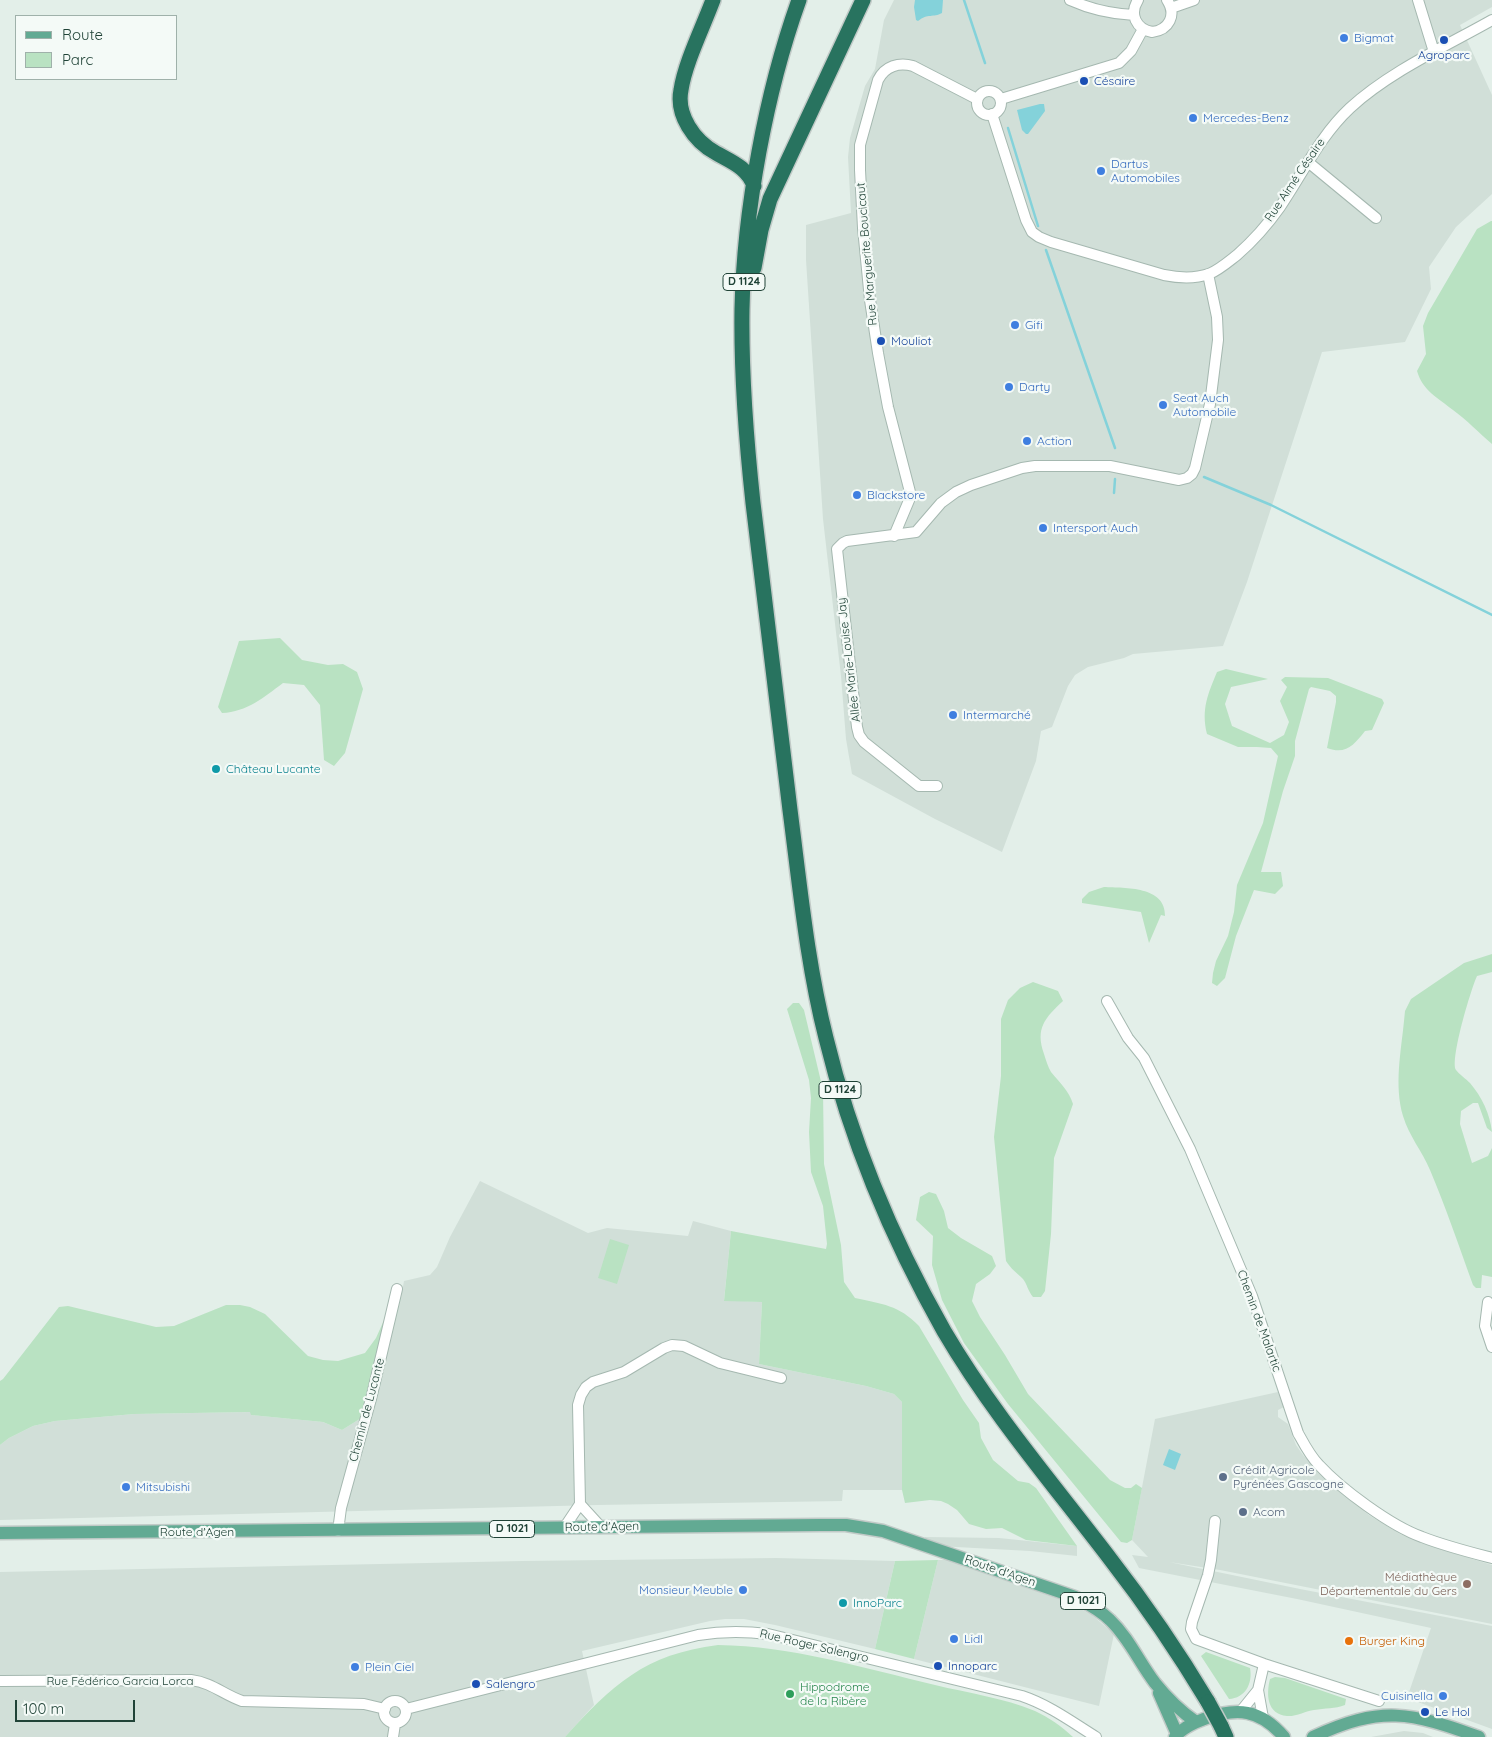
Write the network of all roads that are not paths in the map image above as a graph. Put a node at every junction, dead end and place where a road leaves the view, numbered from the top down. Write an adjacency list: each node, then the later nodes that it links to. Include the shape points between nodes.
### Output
1 (713, 0): 17 (highway, via 680,91 681,108 687,125 699,141 747,171)
2 (799, 0): 17 (highway, D 1124, via 776,76)
3 (863, 0): 20 (highway, via 770,199 754,264 749,365)
4 (1070, 0): 9 (street, via 1096,10)
5 (1138, 0): 9 (street)
6 (1194, 0): 8 (street)
7 (1418, 0): 12 (street)
8 (1170, 4): 11 (street, via 1170,21 1164,28 1152,32)
9 (1134, 14): 11 (street)
10 (1492, 20): 12 (street, Rue Aimé Césaire)
11 (1143, 29): 14 (street, via 1131,51 1119,63)
12 (1434, 52): 16 (street, Rue Aimé Césaire, via 1383,82 1360,100 1332,128)
13 (978, 99): 14 (street, via 980,94 989,90); 15 (street, via 980,111); 21 (street, Rue Marguerite Boucicaut, via 913,66 894,65 878,80 862,139 861,196 871,308 888,407 910,492)
14 (1000, 99): 15 (street, via 1000,109)
15 (992, 114): 19 (street, Rue Aimé Césaire, via 1026,220 1035,234 1051,242 1164,275 1190,277)
16 (1308, 162): 18 (street); 19 (street, Rue Aimé Césaire, via 1280,208 1257,235 1225,265)
17 (754, 186): 20 (highway, D 1124, via 742,308)
18 (1376, 218)
19 (1208, 274): 21 (street, via 1218,340 1210,404 1192,474 1178,480 1110,466 1022,468 956,492 941,503 916,532)
20 (743, 378): 46 (highway, D 1124, bridge, via 751,485 806,941 826,1038 859,1148 894,1235 964,1364 1011,1432 1159,1624)
21 (894, 536): 22 (street, Allée Marie-Louise Jay, via 847,541 837,549 857,726 864,742 919,786)
22 (936, 786)
23 (1107, 1001): 34 (street, Chemin de Malartic, via 1128,1038 1144,1058 1190,1149 1252,1296 1304,1445 1318,1465 1346,1489 1399,1526 1422,1537)
24 (397, 1289): 32 (street, Chemin de Lucante, via 341,1508)
25 (1488, 1302): 26 (street, via 1485,1326)
26 (1492, 1347)
27 (781, 1378): 28 (street, via 743,1370 684,1346 672,1345 624,1372 593,1382 586,1387 578,1405)
28 (580, 1504): 30 (street); 31 (street)
29 (1215, 1521): 35 (street, via 1212,1560 1192,1622 1192,1634 1201,1642)
30 (564, 1528): 31 (main road, Route d'Agen / D 1021); 32 (main road, Route d'Agen / D 1021)
31 (601, 1528): 37 (main road, Route d'Agen / D 1021, via 846,1525 883,1531 1089,1604 1125,1636)
32 (338, 1531): 33 (main road, Route d'Agen / D 1021)
33 (0, 1533)
34 (1492, 1558)
35 (1264, 1664): 38 (street); 39 (street)
36 (0, 1680): 40 (street, Rue Fédérico Garcia Lorca, via 191,1680 206,1682 242,1701 364,1704)
37 (1154, 1682): 44 (main road, Route d'Agen / D 1021, via 1174,1705); 47 (main road, Route d'Agen / D 1021)
38 (1258, 1690): 42 (street); 43 (street)
39 (1379, 1701)
40 (385, 1709): 41 (street, via 395,1701); 45 (street, via 387,1719)
41 (406, 1709): 45 (street, via 404,1719); 49 (street, Rue Roger Salengro, via 698,1635 746,1632 768,1634 1022,1696 1052,1708)
42 (1240, 1712): 43 (main road); 44 (main road, via 1223,1713)
43 (1263, 1718): 50 (main road)
44 (1196, 1722): 47 (main road)
45 (396, 1724): 48 (street)
46 (1224, 1732)
47 (1176, 1736)
48 (393, 1737)
49 (1096, 1737)
50 (1284, 1737)
51 (1313, 1737): 52 (main road, via 1369,1717 1402,1716 1440,1722)
52 (1480, 1737)

